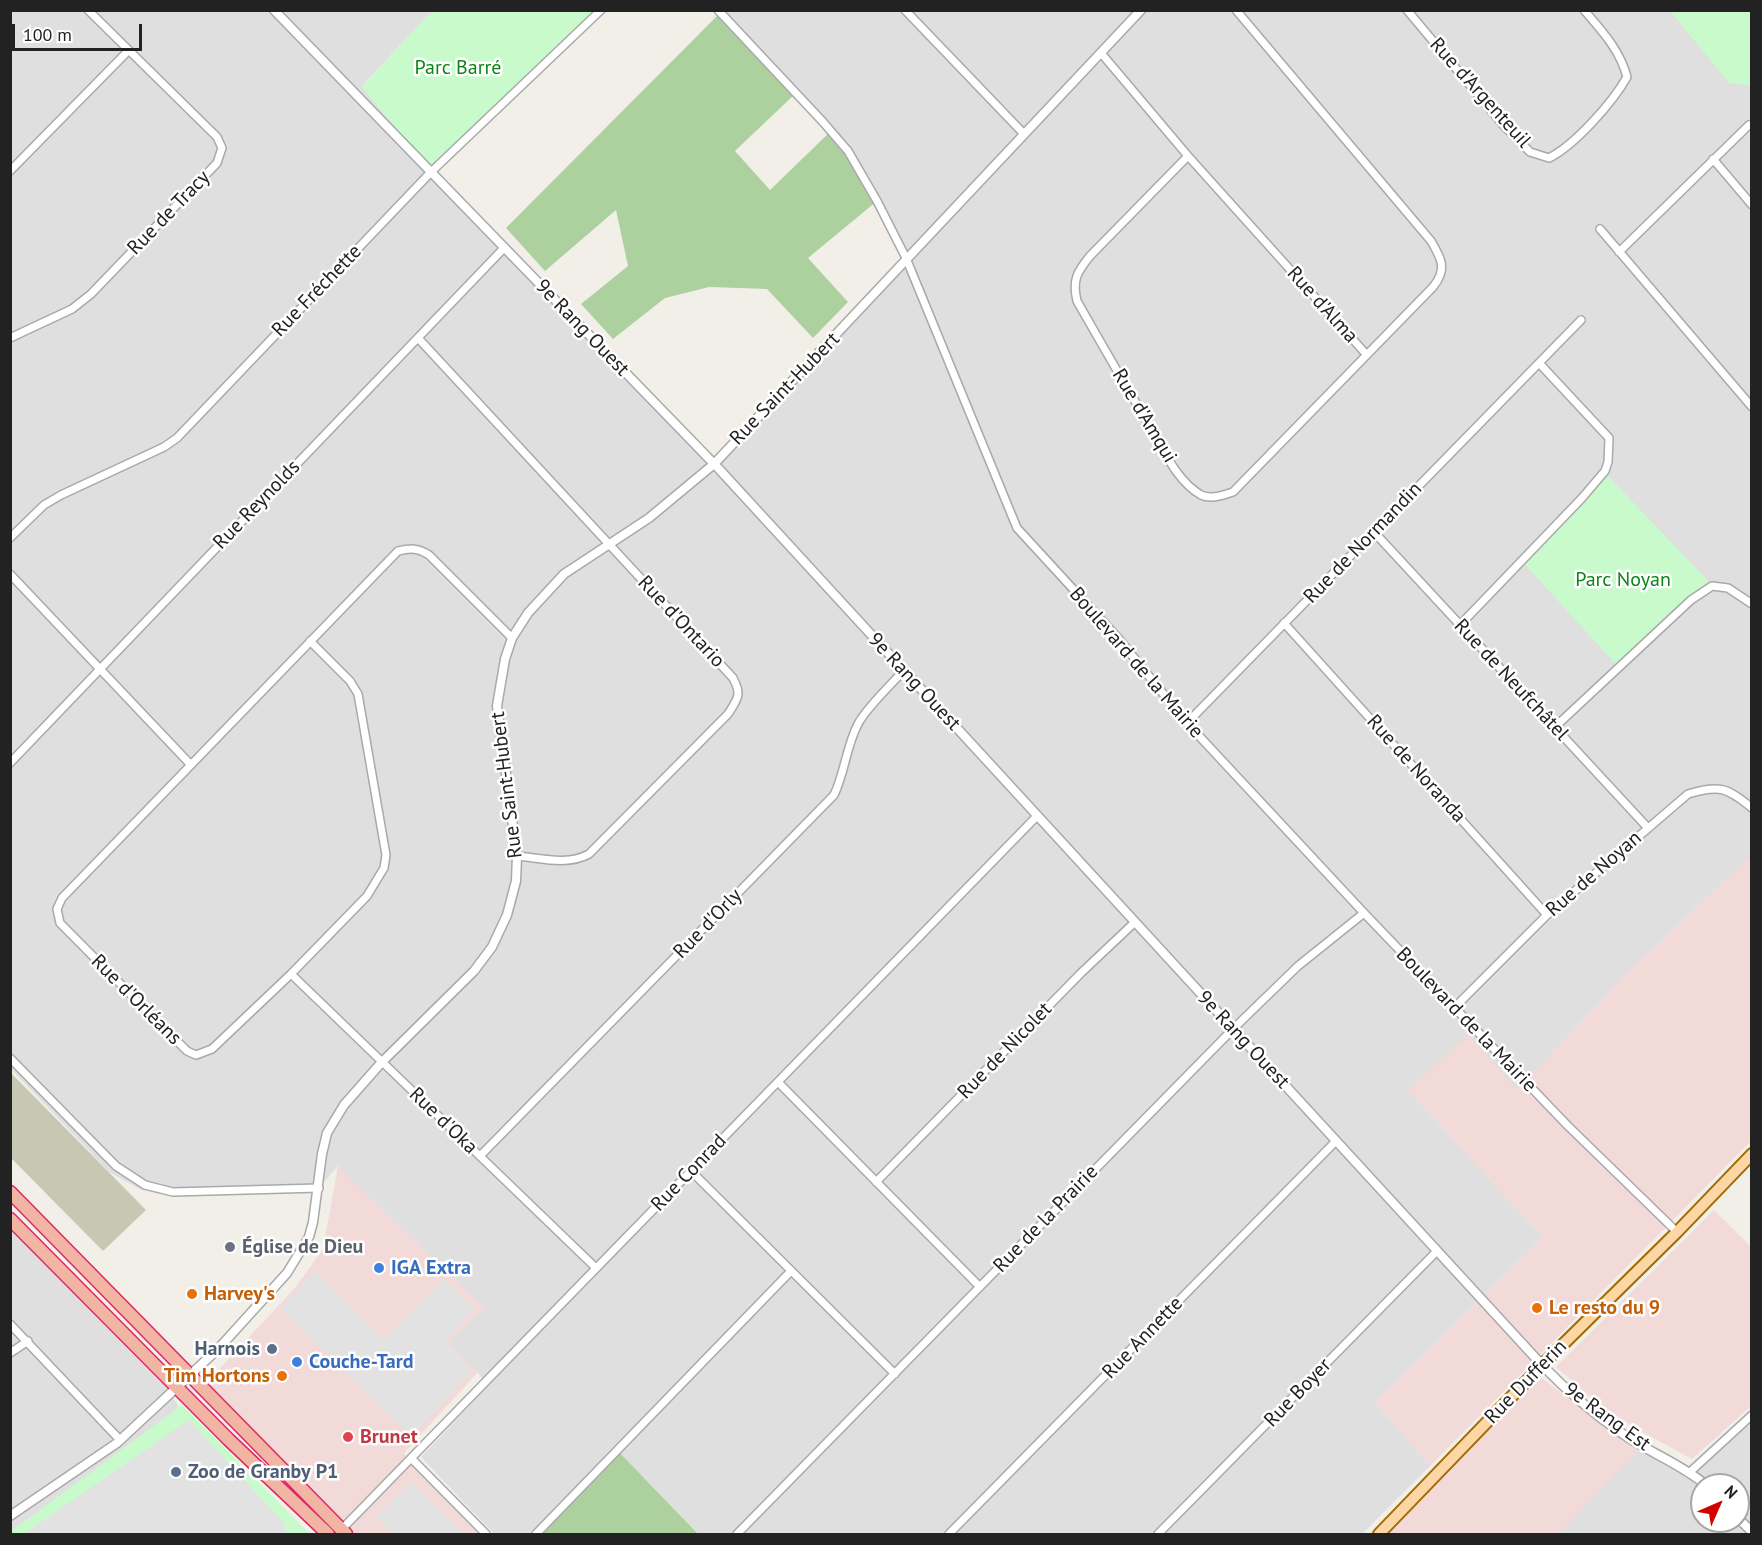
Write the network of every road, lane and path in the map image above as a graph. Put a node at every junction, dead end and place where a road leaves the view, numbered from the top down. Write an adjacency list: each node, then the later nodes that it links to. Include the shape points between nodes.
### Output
1 (88, 10): 10 (street, Rue de Tracy)
2 (274, 10): 17 (street, 9e Rang Ouest)
3 (601, 10): 17 (street, Rue Fréchette)
4 (718, 10): 22 (street, Boulevard de la Mairie, via 848,151)
5 (905, 10): 13 (street)
6 (1141, 10): 11 (street, Rue Saint-Hubert)
7 (1236, 10): 26 (street, Rue d'Alma, via 1431,241 1442,260 1440,279)
8 (1407, 10): 9 (street, Rue d'Argenteuil, via 1505,127 1530,152 1549,158 1583,131 1627,77 1623,61)
9 (1584, 10)
10 (128, 51): 16 (street); 24 (street, Rue de Tracy, via 217,137 222,148 217,163 91,294 72,309)
11 (1101, 53): 13 (street, Rue Saint-Hubert); 14 (street, Rue d'Alma)
12 (1749, 125): 15 (street)
13 (1024, 134): 22 (street, Rue Saint-Hubert)
14 (1188, 156): 26 (street, Rue d'Alma); 26 (street, Rue d'Amqui, via 1090,256 1077,272 1074,291 1117,372 1189,487 1212,497 1233,492)
15 (1713, 159): 18 (street); 21 (street)
16 (10, 171)
17 (431, 172): 20 (street, 9e Rang Ouest); 31 (street, Rue Fréchette, via 177,438 61,495)
18 (1752, 205)
19 (1600, 229): 21 (street)
20 (504, 248): 25 (street, Rue Reynolds); 29 (street, 9e Rang Ouest)
21 (1619, 252): 28 (street)
22 (906, 258): 29 (street, Rue Saint-Hubert); 41 (street, Boulevard de la Mairie, via 1017,528 1118,638)
23 (1581, 320): 27 (street, Rue de Normandin)
24 (10, 338)
25 (418, 338): 32 (street, Rue d'Ontario); 39 (street, Rue Reynolds)
26 (1366, 354)
27 (1539, 363): 30 (street, Rue de Normandin); 36 (street, via 1608,438 1608,462 1582,498)
28 (1752, 407)
29 (714, 464): 32 (street, Rue Saint-Hubert, via 649,518); 40 (street, 9e Rang Ouest)
30 (1374, 532): 35 (street, Rue de Normandin); 36 (street, Rue de Neufchâtel)
31 (10, 538)
32 (608, 544): 37 (street, Rue Saint-Hubert, via 564,574 528,613); 48 (street, Rue d'Ontario, via 733,678 739,696 728,714 589,854 565,861)
33 (10, 574): 39 (street)
34 (1752, 604): 42 (street, via 1728,588 1712,586 1691,600)
35 (1284, 624): 41 (street, Rue de Normandin); 50 (street, Rue de Noranda)
36 (1460, 625): 42 (street, Rue de Neufchâtel)
37 (512, 638): 38 (street, Rue d'Orléans, via 429,555 410,548 398,551 386,562); 48 (street, Rue Saint-Hubert, via 497,706)
38 (310, 641): 44 (street, Rue d'Orléans); 52 (street, Rue d'Orléans, via 358,694 386,855 384,868 367,896)
39 (100, 668): 43 (street, Rue Reynolds); 44 (street)
40 (904, 670): 46 (street, 9e Rang Ouest); 60 (street, Rue d'Orly, via 858,722 834,795)
41 (1187, 723): 49 (street, Boulevard de la Mairie)
42 (1555, 727): 47 (street, Rue de Neufchâtel)
43 (10, 763)
44 (191, 765): 52 (street, Rue d'Orléans, via 62,898 57,909 60,923 187,1051 196,1055 212,1049)
45 (1752, 808): 47 (street, Rue de Noyan, via 1732,792 1708,788 1688,794)
46 (1037, 816): 51 (street, 9e Rang Ouest); 57 (street, Rue Conrad)
47 (1648, 828): 50 (street, Rue de Noyan)
48 (517, 856): 56 (street, Rue Saint-Hubert, via 510,903 492,947 474,971)
49 (1364, 913): 53 (street, Boulevard de la Mairie); 54 (street, Rue de la Prairie, via 1298,966)
50 (1547, 915): 53 (street, Rue de Noyan)
51 (1135, 922): 54 (street, 9e Rang Ouest); 62 (street, Rue de Nicolet)
52 (291, 974): 56 (street, Rue d'Oka)
53 (1454, 1008): 66 (street, Boulevard de la Mairie)
54 (1233, 1029): 58 (street, 9e Rang Ouest); 70 (street, Rue de la Prairie)
55 (10, 1058): 63 (street, via 116,1166 145,1185 173,1192)
56 (381, 1063): 60 (street, Rue d'Oka); 63 (street, Rue Saint-Hubert, via 344,1105 327,1133)
57 (778, 1082): 61 (street, Rue Conrad); 62 (street)
58 (1336, 1141): 67 (street, 9e Rang Ouest); 88 (street, Rue Annette)
59 (1752, 1154): 66 (main road, Rue Dufferin)
60 (480, 1156): 68 (street, Rue d'Oka)
61 (691, 1171): 68 (street, Rue Conrad); 69 (street)
62 (876, 1182): 70 (street)
63 (319, 1188): 76 (street, Rue Saint-Hubert, via 309,1237 293,1264)
64 (10, 1192): 76 (highway)
65 (10, 1219): 77 (highway)
66 (1677, 1232): 74 (main road, Rue Dufferin)
67 (1437, 1251): 74 (street, 9e Rang Ouest); 89 (street, Rue Boyer)
68 (596, 1268): 80 (street, Rue Conrad)
69 (791, 1271): 75 (street); 86 (street)
70 (980, 1287): 75 (street, Rue de la Prairie)
71 (10, 1324): 72 (street)
72 (28, 1341): 73 (street); 79 (street)
73 (10, 1353)
74 (1542, 1365): 81 (street, 9e Rang Est, via 1623,1434); 90 (main road, Rue Dufferin)
75 (895, 1374): 87 (street, Rue de la Prairie)
76 (190, 1376): 77 (street, Rue Saint-Hubert); 83 (highway)
77 (177, 1388): 79 (street, Rue Saint-Hubert); 84 (highway)
78 (1752, 1415): 81 (street)
79 (120, 1440): 82 (street, Rue Saint-Hubert)
80 (411, 1458): 83 (street, Rue Conrad); 85 (street)
81 (1690, 1472)
82 (10, 1516)
83 (344, 1532)
84 (328, 1534)
85 (486, 1534)
86 (536, 1534)
87 (737, 1534)
88 (949, 1534)
89 (1158, 1534)
90 (1379, 1534)

